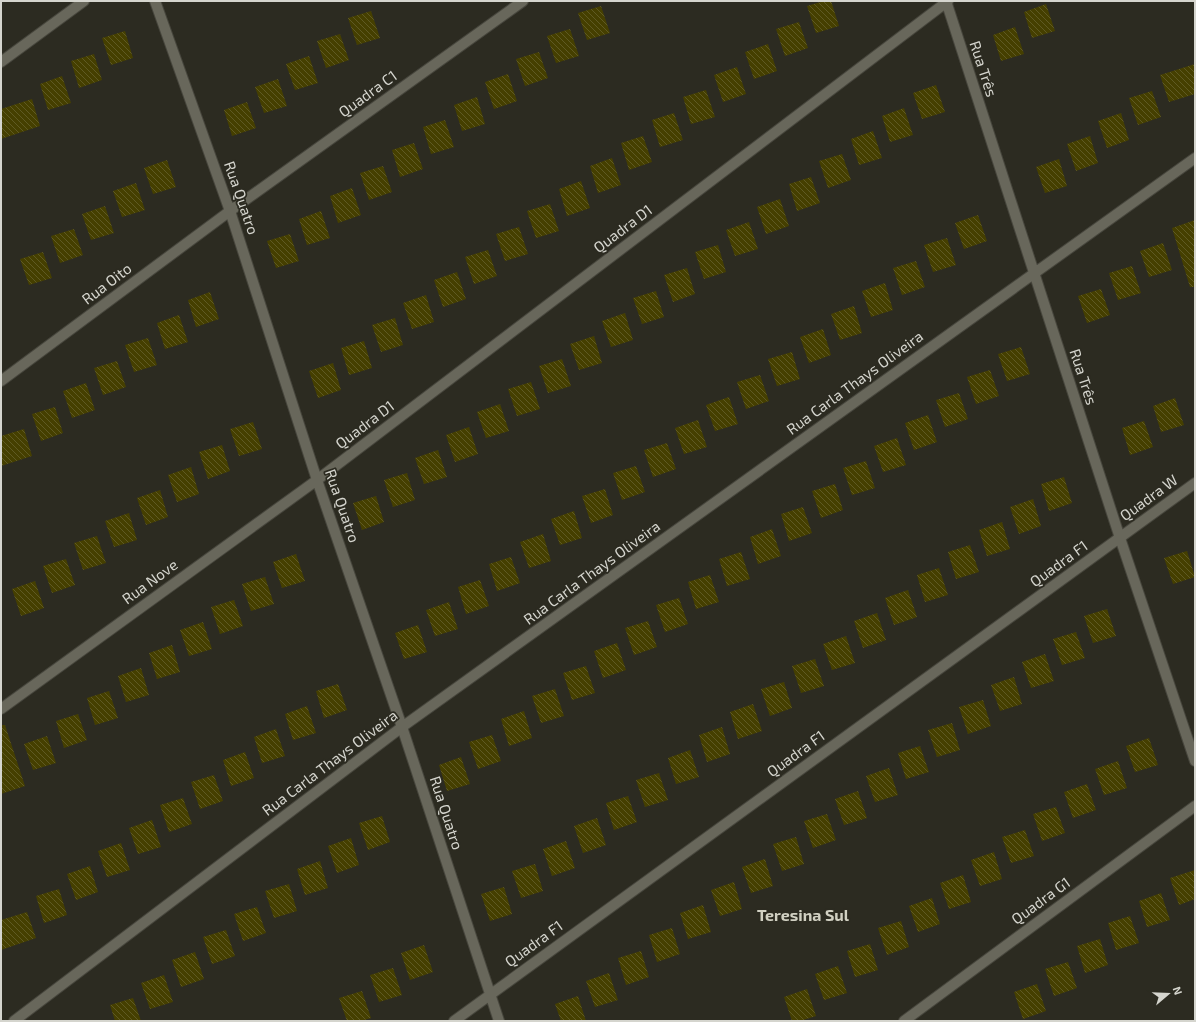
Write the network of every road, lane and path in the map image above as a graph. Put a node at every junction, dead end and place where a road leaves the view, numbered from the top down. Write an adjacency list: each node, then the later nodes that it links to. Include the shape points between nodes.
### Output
1 (84, 1): 5 (street)
2 (155, 1): 7 (street, Rua Quatro)
3 (524, 1): 7 (street, Quadra C1)
4 (947, 1): 8 (street, Rua Três); 10 (street, Quadra D1)
5 (1, 62)
6 (1195, 158): 8 (street, Rua Carla Thays Oliveira)
7 (230, 211): 9 (street, Rua Oito); 10 (street, Rua Quatro)
8 (1034, 274): 12 (street, Rua Três); 14 (street, Rua Carla Thays Oliveira)
9 (1, 381)
10 (317, 480): 13 (street, Rua Nove); 14 (street, Rua Quatro)
11 (1195, 483): 12 (street, Quadra W)
12 (1120, 538): 15 (street, Rua Três); 17 (street, Quadra F1)
13 (1, 709)
14 (402, 728): 17 (street, Rua Quatro); 18 (street, Rua Carla Thays Oliveira)
15 (1195, 761)
16 (1195, 806): 21 (street, Quadra G1)
17 (490, 995): 19 (street, Quadra F1); 20 (street, Rua Quatro)
18 (14, 1021)
19 (454, 1021)
20 (499, 1021)
21 (904, 1021)

